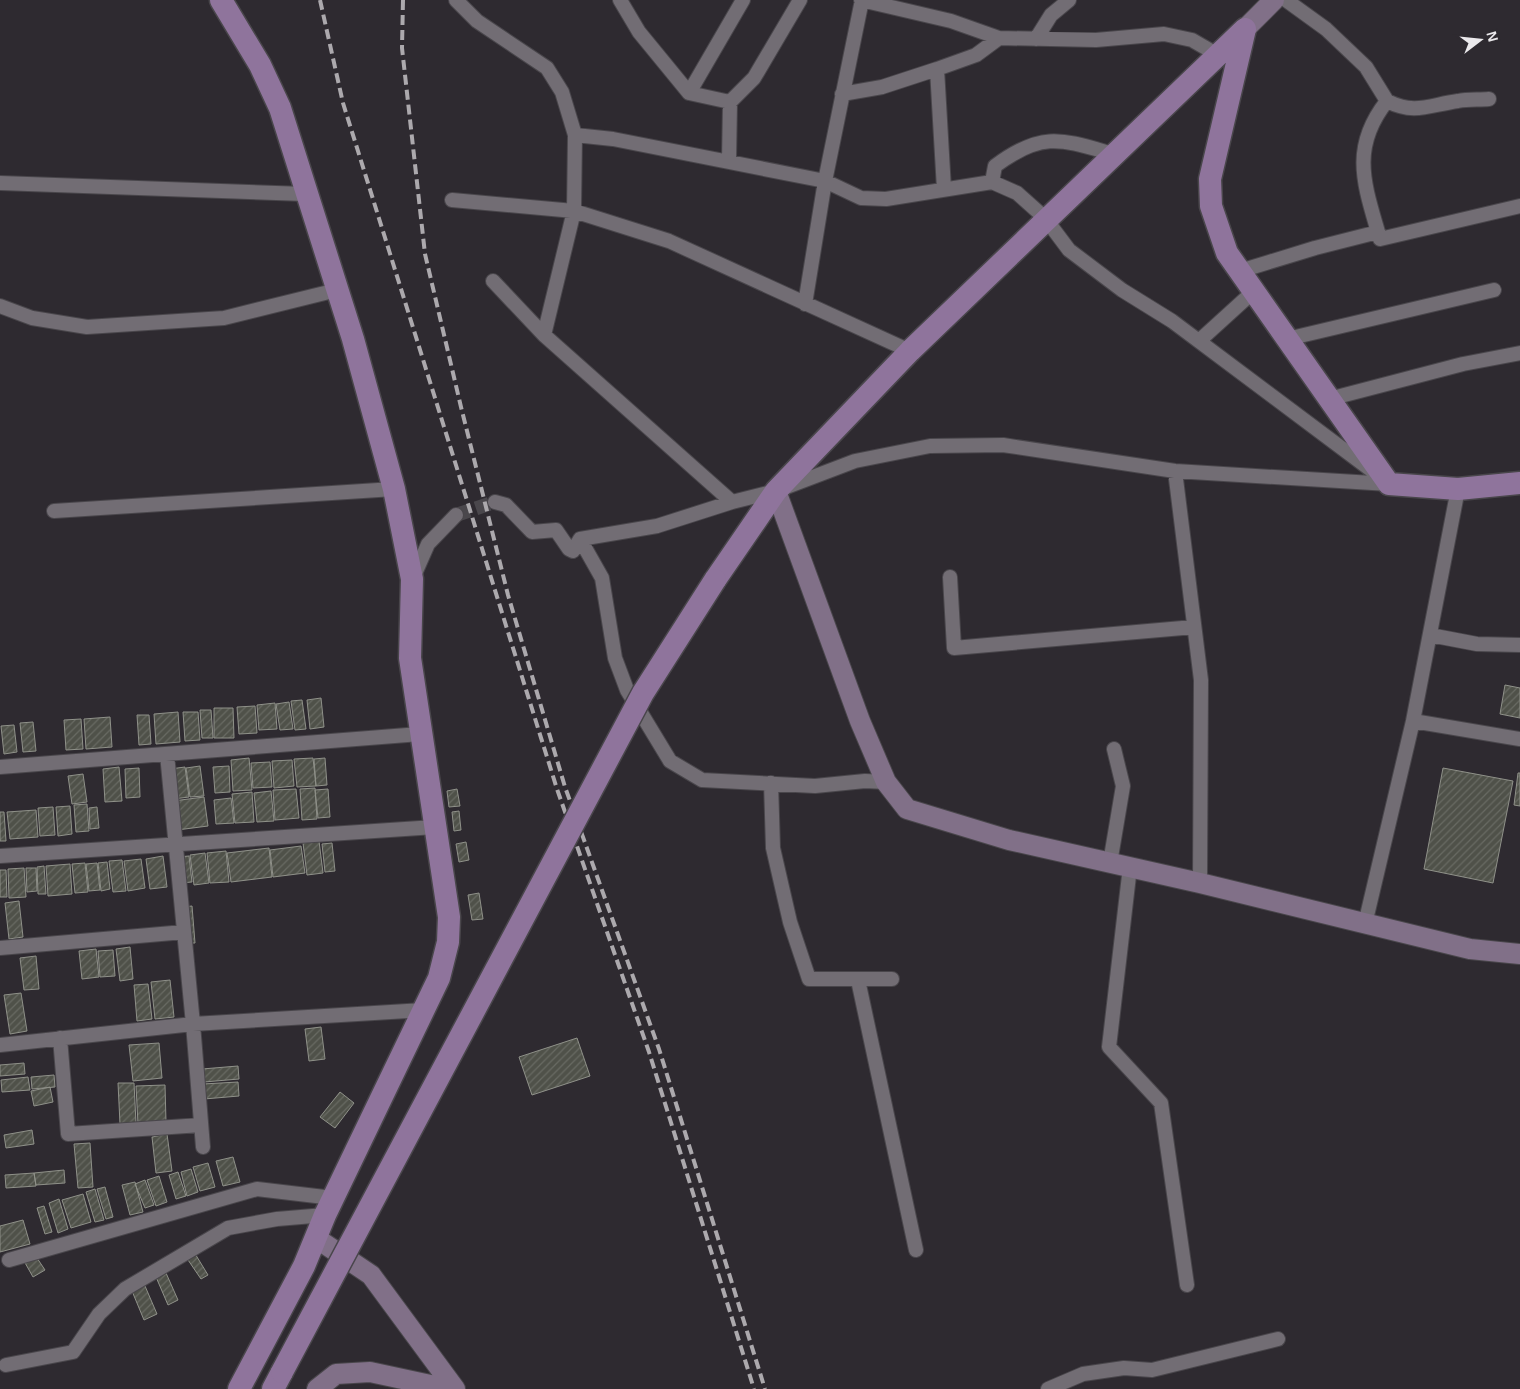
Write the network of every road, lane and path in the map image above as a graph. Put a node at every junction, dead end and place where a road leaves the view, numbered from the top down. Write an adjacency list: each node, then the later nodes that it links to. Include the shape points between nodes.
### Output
1 (220, 0): 29 (main road, via 260,65 280,108)
2 (456, 0): 22 (street, via 477,21 547,68 562,92)
3 (620, 0): 16 (street, via 639,32)
4 (743, 0): 16 (street)
5 (800, 0): 21 (street, via 754,78)
6 (862, 0): 11 (street, via 951,21); 17 (street)
7 (1068, 0): 12 (street, via 1051,15)
8 (1274, 0): 10 (street)
9 (1286, 0): 20 (street, via 1326,29 1366,67)
10 (1245, 28): 13 (main road); 19 (main road)
11 (999, 38): 12 (street); 14 (street, via 976,55)
12 (1036, 38): 13 (street, via 1096,40 1164,34 1192,40)
13 (1218, 54): 15 (main road)
14 (937, 69): 17 (street, via 882,87); 28 (street)
15 (1196, 76): 19 (main road, via 1210,80); 23 (main road)
16 (688, 93): 21 (street)
17 (842, 94): 25 (street)
18 (1489, 99): 20 (street, via 1416,110)
19 (1229, 101): 35 (main road, via 1210,179 1211,206 1227,253)
20 (1386, 101): 34 (street, via 1374,116 1362,152 1366,190)
21 (730, 102): 24 (street)
22 (575, 135): 24 (street); 32 (street)
23 (1113, 154): 26 (street, via 1068,141 1030,144 995,166); 33 (main road)
24 (729, 160): 25 (street)
25 (826, 181): 28 (street, via 862,198 886,200); 40 (street)
26 (992, 182): 28 (street); 33 (street, via 1016,193)
27 (0, 183): 29 (street)
28 (944, 189)
29 (305, 194): 37 (main road)
30 (452, 200): 32 (street)
31 (1520, 206): 34 (street, via 1380,240)
32 (574, 211): 40 (street, via 669,241); 42 (street)
33 (1045, 218): 44 (street, via 1069,250); 45 (main road)
34 (1378, 232): 35 (street)
35 (1240, 271): 39 (main road)
36 (493, 281): 42 (street)
37 (337, 290): 41 (street, via 224,318 87,327 32,318); 52 (main road)
38 (1494, 290): 43 (street)
39 (1254, 291): 43 (main road); 44 (street)
40 (805, 304): 45 (street)
41 (0, 306)
42 (544, 335): 55 (street)
43 (1288, 339): 47 (main road)
44 (1199, 341): 50 (street)
45 (910, 350): 53 (main road)
46 (1520, 353): 47 (street, via 1463,364)
47 (1329, 399): 50 (main road)
48 (1175, 470): 50 (street); 53 (street, via 1003,445 930,446 855,461); 61 (street)
49 (1520, 483): 51 (main road)
50 (1389, 484): 51 (main road)
51 (1458, 489): 62 (street)
52 (394, 490): 56 (street); 60 (main road)
53 (776, 491): 55 (street); 70 (street, via 860,721); 96 (main road, bridge, via 643,693)
54 (495, 502): 58 (street, via 506,505 532,532 556,530 569,549 573,550)
55 (732, 502): 58 (street, via 657,526)
56 (54, 511)
57 (456, 516): 60 (street, via 428,544)
58 (580, 539): 71 (street, via 602,578 615,658 627,690 670,761 702,780)
59 (950, 576): 61 (street, via 954,648)
60 (412, 579): 65 (main road, via 410,658)
61 (1194, 627): 76 (street, via 1201,680)
62 (1430, 635): 63 (street, via 1477,644); 64 (street)
63 (1520, 645)
64 (1413, 721): 66 (street); 77 (street)
65 (420, 734): 68 (street); 72 (main road)
66 (1520, 739)
67 (1114, 749): 75 (street, via 1123,786)
68 (167, 754): 69 (street); 73 (street)
69 (0, 767)
70 (886, 782): 71 (street, via 865,780 815,786); 75 (street, via 907,809 1009,840)
71 (771, 783): 82 (street, via 773,848 790,922 809,979)
72 (435, 827): 73 (street); 83 (main road, via 446,885 449,934 439,978)
73 (175, 844): 74 (street); 78 (street)
74 (0, 856)
75 (1120, 865): 76 (street); 93 (street, via 1109,1047 1161,1103)
76 (1200, 883): 77 (street)
77 (1366, 924): 80 (street, via 1470,949)
78 (184, 932): 79 (street); 84 (street)
79 (0, 948)
80 (1520, 954)
81 (892, 979): 82 (street)
82 (858, 980): 91 (street)
83 (424, 1010): 84 (street); 89 (main road)
84 (194, 1024): 85 (street); 87 (street)
85 (60, 1038): 86 (street); 87 (street, via 68,1134)
86 (0, 1045)
87 (201, 1125): 88 (street)
88 (203, 1147)
89 (329, 1207): 90 (main road); 92 (street, via 257,1188); 95 (street, via 228,1228 125,1289 99,1314 73,1352)
90 (316, 1238): 97 (main road); 100 (street, via 370,1275)
91 (916, 1250)
92 (10, 1260)
93 (1187, 1285)
94 (1278, 1340): 101 (street, via 1152,1370 1124,1368 1083,1374)
95 (6, 1365)
96 (278, 1381)
97 (239, 1389)
98 (317, 1389): 99 (street, via 336,1374 370,1372)
99 (449, 1389)
100 (456, 1389)
101 (1048, 1389)

